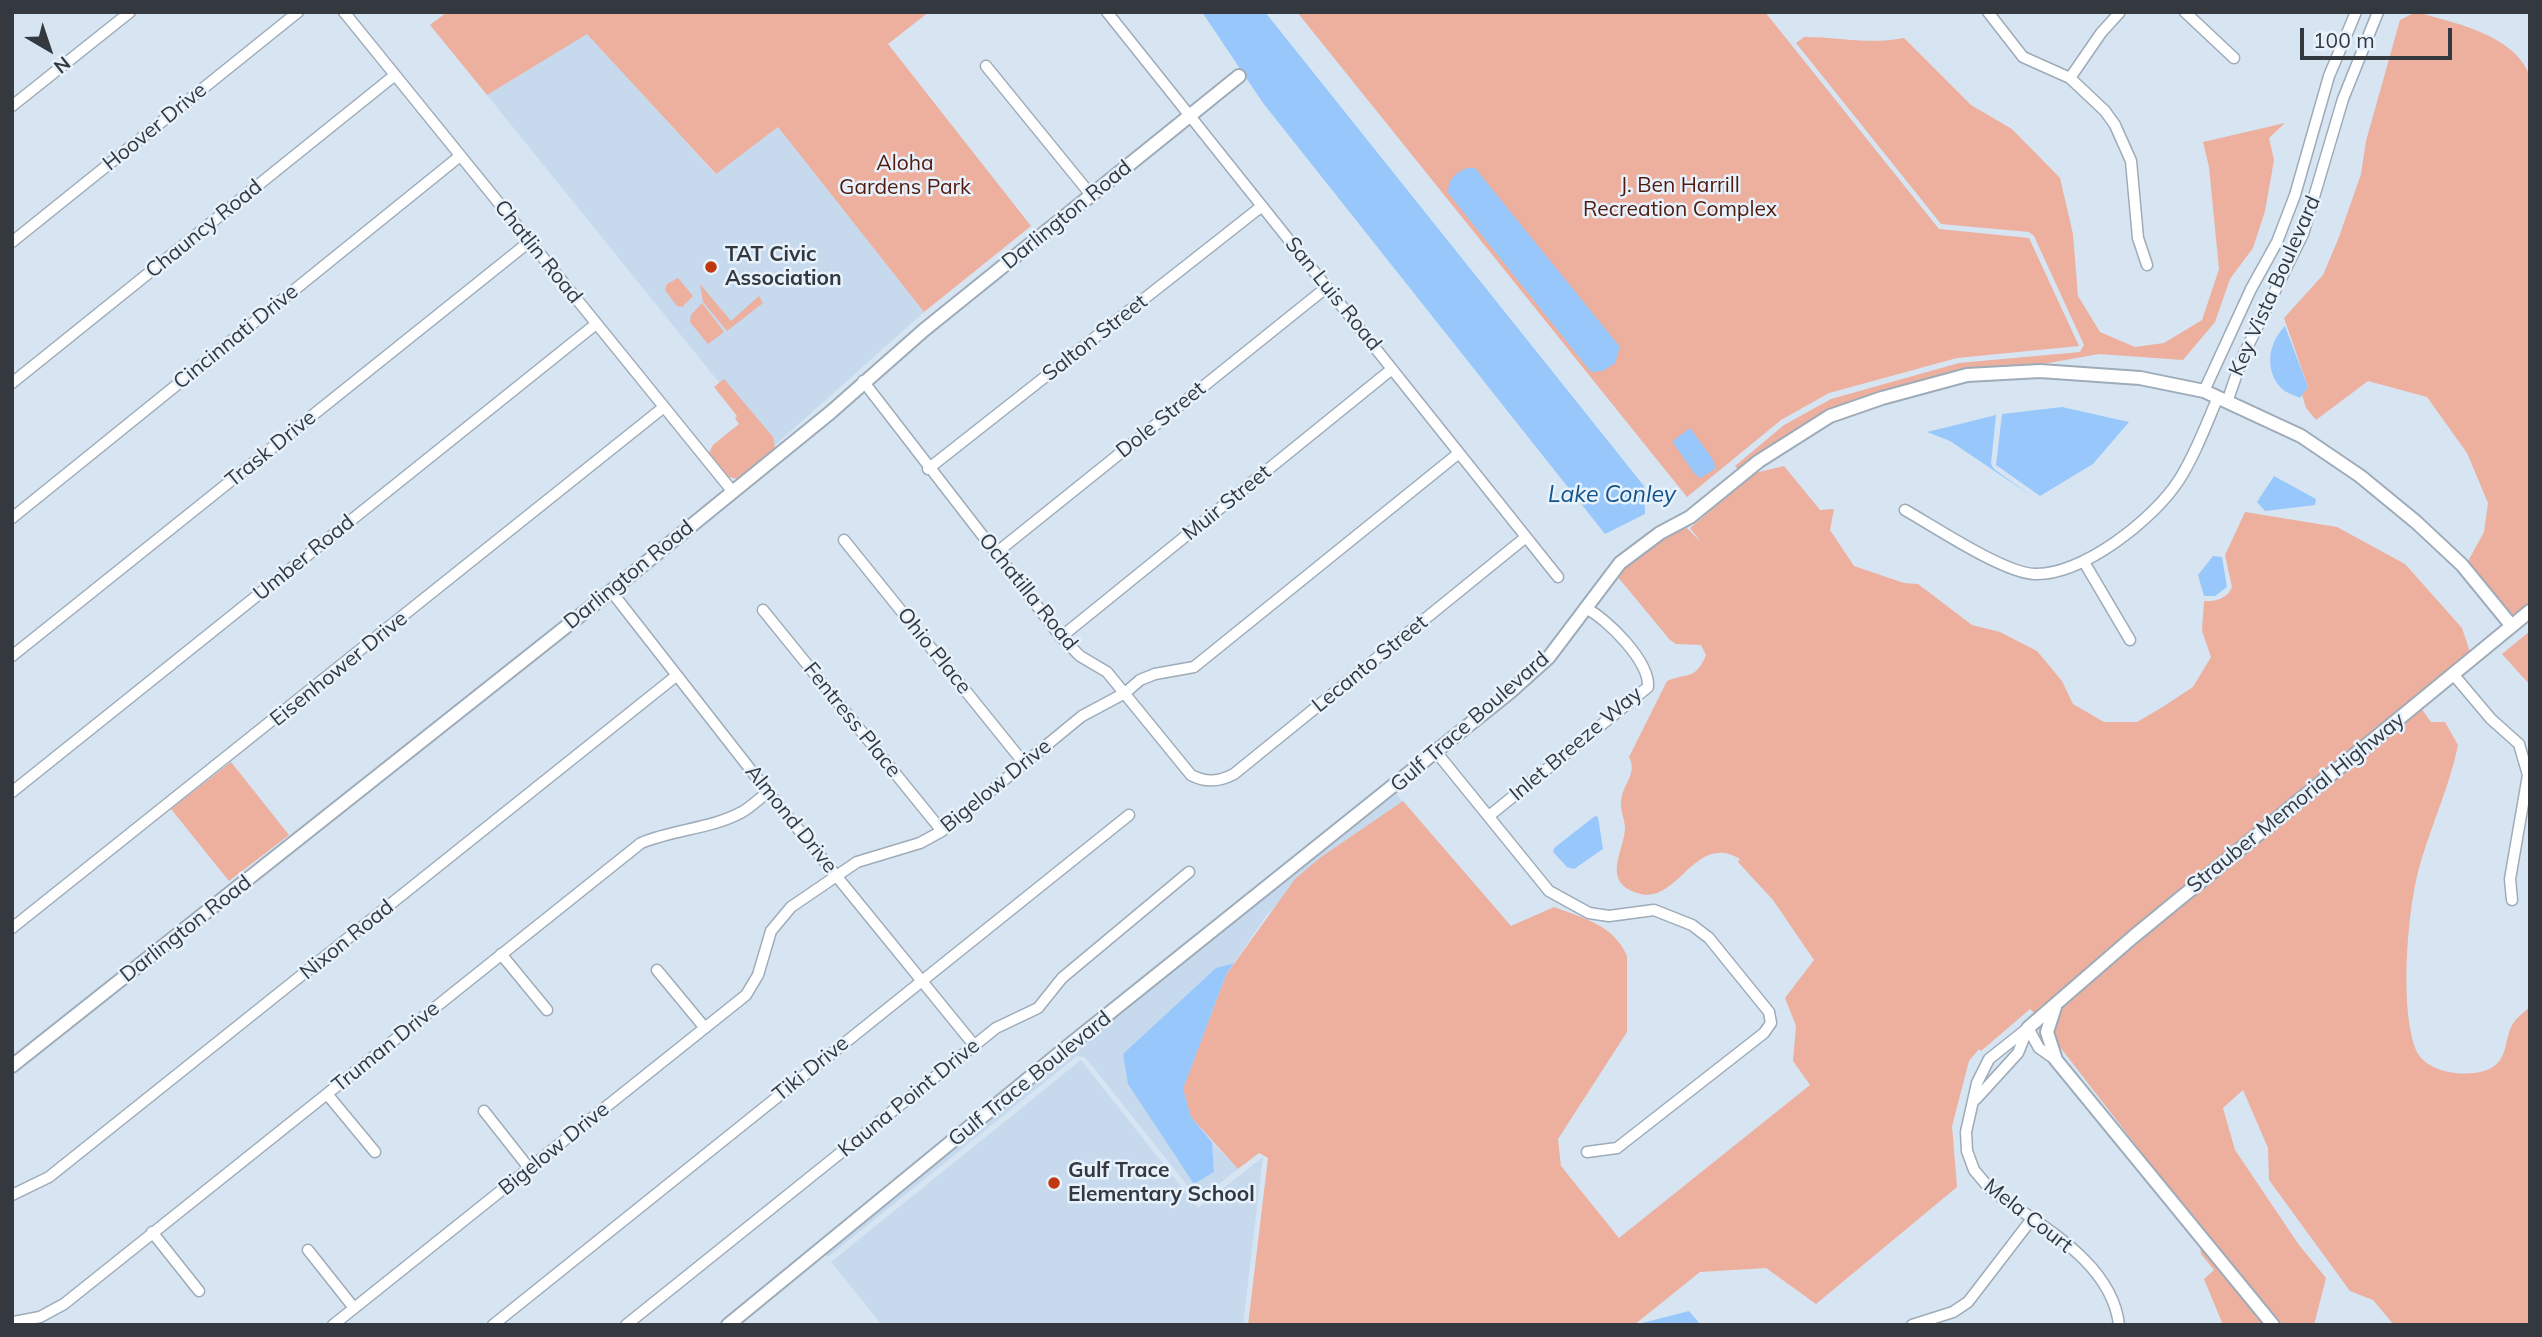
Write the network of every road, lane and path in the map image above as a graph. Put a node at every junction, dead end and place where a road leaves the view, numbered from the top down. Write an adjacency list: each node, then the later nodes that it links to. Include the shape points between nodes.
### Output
1 (130, 12): 15 (street)
2 (298, 12): 20 (street, Hoover Drive)
3 (344, 12): 12 (street, Chatlin Road)
4 (1107, 12): 16 (street, San Luis Road)
5 (1988, 12): 14 (street, via 2023,57)
6 (2120, 12): 14 (street)
7 (2185, 12): 10 (street)
8 (2356, 12): 28 (street, Key Vista Boulevard, via 2329,76 2277,242)
9 (2378, 12): 29 (street, Key Vista Boulevard, via 2343,99 2303,233)
10 (2234, 58)
11 (986, 66): 18 (street)
12 (395, 75): 17 (street, Chatlin Road); 27 (street, Chauncy Road)
13 (1239, 76): 16 (street, Darlington Road)
14 (2070, 78): 22 (street, via 2105,111 2125,143 2134,177 2138,238)
15 (12, 106)
16 (1191, 116): 18 (street, Darlington Road); 19 (street, San Luis Road)
17 (460, 156): 21 (street, Chatlin Road); 35 (street, Cincinnati Drive)
18 (1091, 195): 26 (street, Darlington Road)
19 (1262, 206): 23 (street, San Luis Road); 32 (street, Salton Street)
20 (12, 242)
21 (529, 242): 24 (street, Chatlin Road); 48 (street, Trask Drive)
22 (2147, 265)
23 (1326, 287): 25 (street, San Luis Road); 38 (street, Dole Street)
24 (596, 324): 30 (street, Chatlin Road); 55 (street, Umber Road)
25 (1392, 369): 31 (street, San Luis Road); 46 (street, Muir Street)
26 (863, 381): 32 (street, Ochatilla Road); 33 (street, Darlington Road)
27 (12, 383)
28 (2204, 391): 29 (street, Gulf Trace Boulevard); 42 (street, Gulf Trace Boulevard, via 2140,378 2040,371 1968,375 1829,416 1619,563)
29 (2222, 399): 39 (street, Key Vista Boulevard, via 2179,481 2156,508); 45 (street, Gulf Trace Boulevard, via 2301,436 2360,476 2462,565)
30 (664, 407): 33 (street, Chatlin Road); 63 (street, Eisenhower Drive)
31 (1460, 453): 36 (street, San Luis Road); 51 (street, Bigelow Drive, via 1194,667 1155,674)
32 (928, 469): 38 (street, Ochatilla Road)
33 (733, 492): 41 (street, Darlington Road)
34 (1905, 510): 39 (street, Key Vista Boulevard, via 2006,565 2032,574 2059,572)
35 (12, 518)
36 (1526, 537): 40 (street, San Luis Road); 54 (street, Lecanto Street, via 1234,774)
37 (845, 540): 53 (street, Ohio Place)
38 (996, 553): 46 (street, Ochatilla Road)
39 (2084, 562): 47 (street)
40 (1558, 577)
41 (611, 591): 50 (street, Almond Drive); 75 (street, Darlington Road)
42 (1585, 608): 52 (street, Gulf Trace Boulevard, via 1530,675); 58 (street, Inlet Breeze Way, via 1605,620 1646,670 1648,687)
43 (763, 610): 59 (street, Fentress Place)
44 (2530, 611): 45 (street, Strauber Memorial Highway)
45 (2511, 625): 49 (street, Strauber Memorial Highway)
46 (1061, 637): 51 (street, Ochatilla Road, via 1080,656 1107,672)
47 (2130, 640)
48 (12, 656)
49 (2453, 674): 62 (street, via 2519,744 2528,775 2510,879); 67 (street, Strauber Memorial Highway)
50 (676, 676): 56 (street, Almond Drive); 82 (street, Nixon Road, via 49,1177)
51 (1125, 693): 53 (street, Bigelow Drive, via 1082,716); 54 (street, Ochatilla Road, via 1191,775)
52 (1437, 753): 58 (street); 92 (street, Gulf Trace Boulevard)
53 (1023, 762): 59 (street, Bigelow Drive)
54 (1210, 781)
55 (12, 792)
56 (768, 792): 61 (street, Almond Drive); 64 (street, Truman Drive, via 743,812 641,843)
57 (1129, 814): 66 (street, Tiki Drive)
58 (1489, 816): 80 (street, via 1549,891 1589,913 1609,916 1654,910 1692,925 1709,938 1769,1012 1770,1023 1764,1033 1617,1148)
59 (942, 831): 61 (street, Bigelow Drive, via 920,843 857,862)
60 (1189, 872): 71 (street, Kauna Point Drive, via 1062,978 1038,1008 996,1028)
61 (835, 875): 66 (street, Almond Drive); 69 (street, Bigelow Drive, via 780,917 746,995)
62 (2512, 900)
63 (12, 928)
64 (501, 954): 68 (street); 76 (street, Truman Drive)
65 (657, 970): 69 (street)
66 (921, 980): 71 (street, Almond Drive); 90 (street, Tiki Drive)
67 (2063, 996): 70 (street, Strauber Memorial Highway); 74 (street, Strauber Memorial Highway, via 2047,1024)
68 (547, 1010)
69 (705, 1028): 81 (street, Bigelow Drive)
70 (2028, 1028): 72 (street, Strauber Memorial Highway); 73 (street, Mela Court); 77 (street, Mela Court, via 1989,1059 1977,1083)
71 (974, 1045): 91 (street, Kauna Point Drive)
72 (2039, 1048): 73 (street); 74 (street, Strauber Memorial Highway)
73 (2018, 1053): 77 (street, Mela Court)
74 (2056, 1060): 95 (street, Strauber Memorial Highway)
75 (12, 1066)
76 (327, 1094): 79 (street); 84 (street, Truman Drive)
77 (1976, 1099): 83 (street, Mela Court, via 1966,1132 1969,1162 1984,1184)
78 (484, 1111): 81 (street)
79 (375, 1152)
80 (1587, 1152)
81 (529, 1168): 87 (street, Bigelow Drive)
82 (12, 1195)
83 (2031, 1220): 93 (street, via 1968,1302 1953,1312); 94 (street, Mela Court, via 2098,1272 2112,1295)
84 (152, 1232): 86 (street); 88 (street, Truman Drive, via 51,1313)
85 (308, 1251): 87 (street)
86 (199, 1291)
87 (354, 1308): 89 (street, Bigelow Drive)
88 (13, 1320)
89 (333, 1325)
90 (493, 1325)
91 (626, 1325)
92 (729, 1325)
93 (1912, 1325)
94 (2119, 1325)
95 (2273, 1325)

